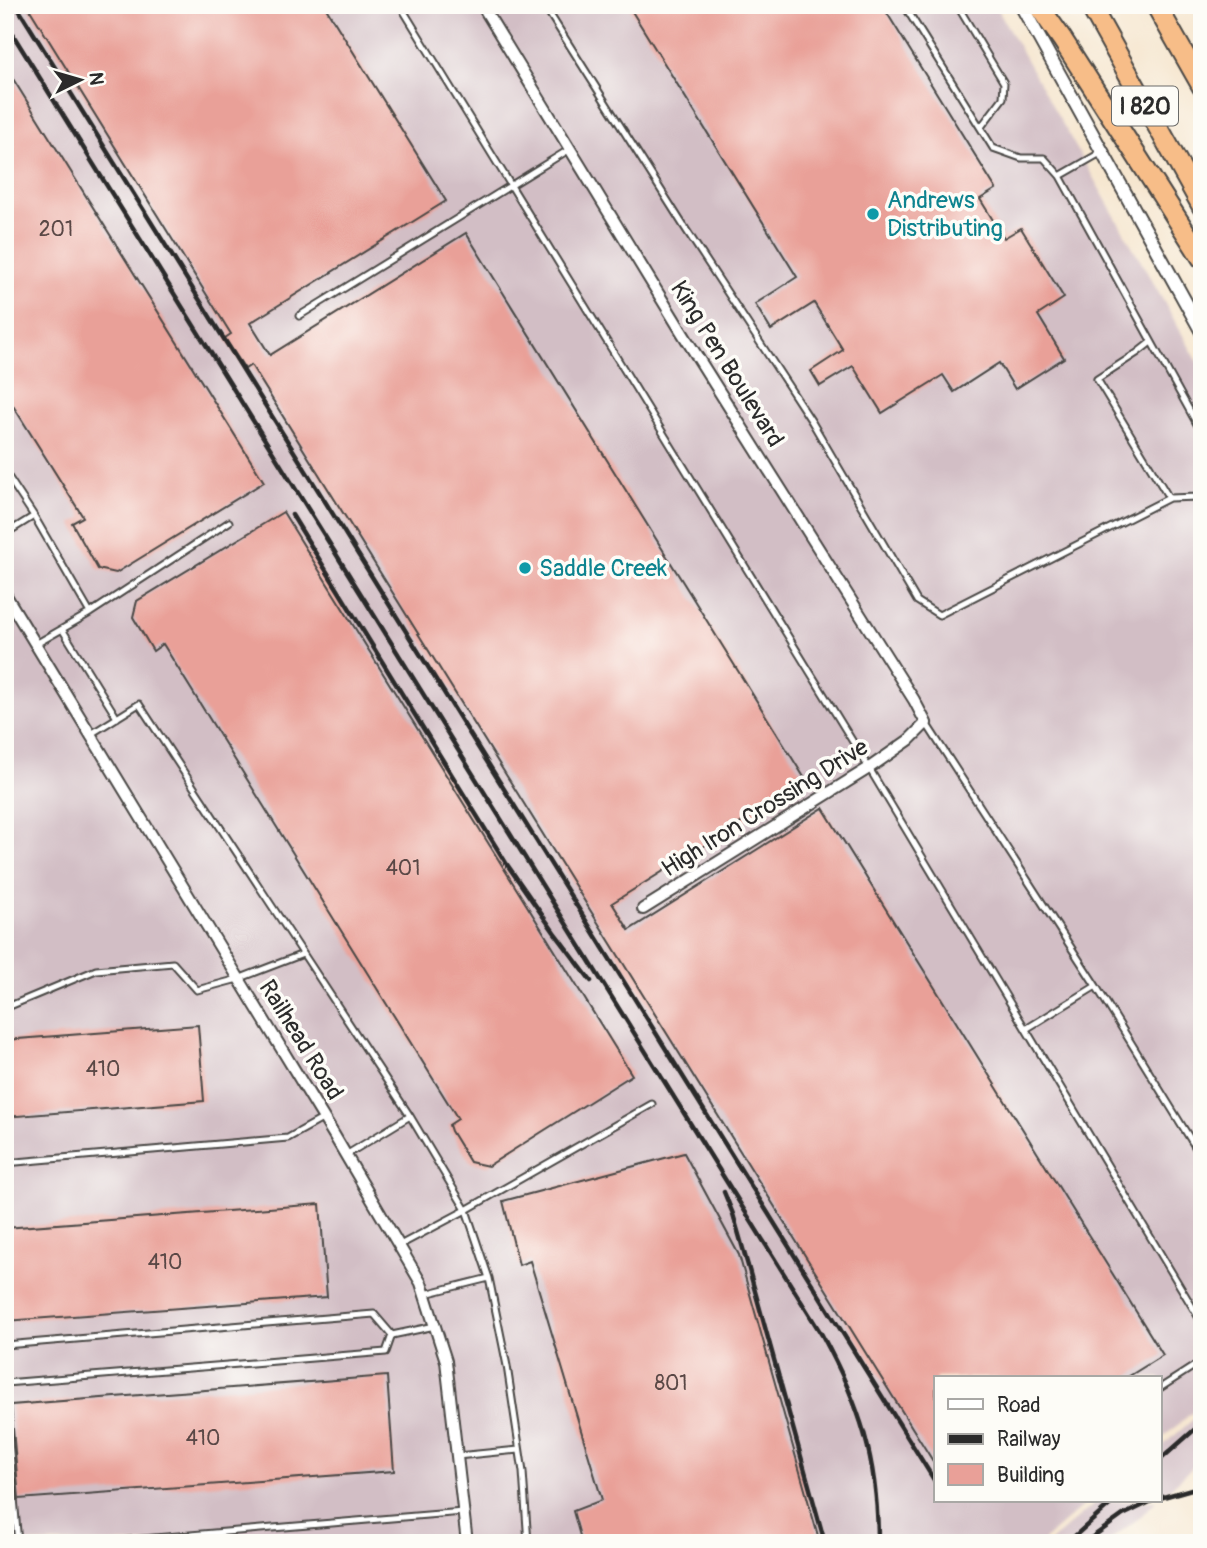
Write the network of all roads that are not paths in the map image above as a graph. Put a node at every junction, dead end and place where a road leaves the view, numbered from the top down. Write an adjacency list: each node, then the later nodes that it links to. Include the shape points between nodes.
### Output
1 (400, 5): 15 (lane)
2 (482, 5): 12 (street, King Pen Boulevard)
3 (544, 5): 24 (lane, via 812,422 917,601 939,615)
4 (904, 5): 11 (lane)
5 (957, 5): 11 (lane, via 1004,83 1003,98)
6 (1021, 5): 13 (street)
7 (1038, 5): 17 (highway)
8 (1090, 5): 16 (highway, I 820)
9 (1156, 5): 10 (highway, I 820)
10 (1202, 86)
11 (981, 127): 14 (lane, via 993,148 1021,158 1044,158)
12 (570, 149): 15 (lane); 34 (street, King Pen Boulevard)
13 (1102, 152): 14 (lane); 19 (street)
14 (1060, 176): 20 (lane)
15 (510, 185): 18 (lane); 36 (lane)
16 (1202, 206)
17 (1202, 258)
18 (299, 316)
19 (1202, 332)
20 (1151, 342): 21 (lane); 24 (lane, via 1097,379)
21 (1202, 433)
22 (5, 472): 25 (lane)
23 (1202, 495): 24 (lane)
24 (1168, 498)
25 (34, 516): 27 (lane); 30 (lane)
26 (229, 522): 30 (lane)
27 (5, 534)
28 (5, 594): 29 (street, Railhead Road)
29 (10, 611): 32 (street, Railhead Road)
30 (90, 612): 31 (lane)
31 (62, 629): 32 (lane); 33 (lane)
32 (36, 644): 35 (street, Railhead Road)
33 (117, 718): 35 (lane); 38 (lane, via 139,704)
34 (926, 723): 36 (street, High Iron Crossing Drive); 40 (lane)
35 (90, 734): 39 (street, Railhead Road)
36 (869, 768): 37 (street, High Iron Crossing Drive); 42 (lane)
37 (643, 909)
38 (303, 954): 39 (lane); 44 (lane)
39 (238, 979): 41 (lane, via 197,990 173,963 96,971); 45 (street, Railhead Road)
40 (1096, 986): 42 (lane); 47 (lane)
41 (5, 1008)
42 (1026, 1029): 53 (lane)
43 (652, 1104): 49 (lane)
44 (410, 1116): 46 (lane); 49 (lane)
45 (324, 1118): 46 (street, Railhead Road); 48 (lane, via 288,1138)
46 (346, 1155): 50 (street, Railhead Road)
47 (1202, 1158)
48 (5, 1163)
49 (466, 1210): 50 (lane); 51 (lane)
50 (400, 1245): 52 (street, Railhead Road)
51 (489, 1278): 52 (lane); 61 (lane)
52 (425, 1294): 54 (street, Railhead Road)
53 (1202, 1323)
54 (435, 1326): 55 (lane); 62 (street, Railhead Road, via 446,1362)
55 (392, 1335): 56 (lane, via 374,1314); 58 (lane, via 386,1352)
56 (5, 1345)
57 (1202, 1361): 59 (lane)
58 (5, 1383)
59 (1162, 1387)
60 (5, 1396): 64 (lane)
61 (520, 1450): 62 (lane); 67 (lane)
62 (457, 1456): 63 (street, Railhead Road)
63 (463, 1512): 65 (lane); 66 (street, Railhead Road)
64 (18, 1543)
65 (95, 1543)
66 (467, 1543)
67 (528, 1543)

